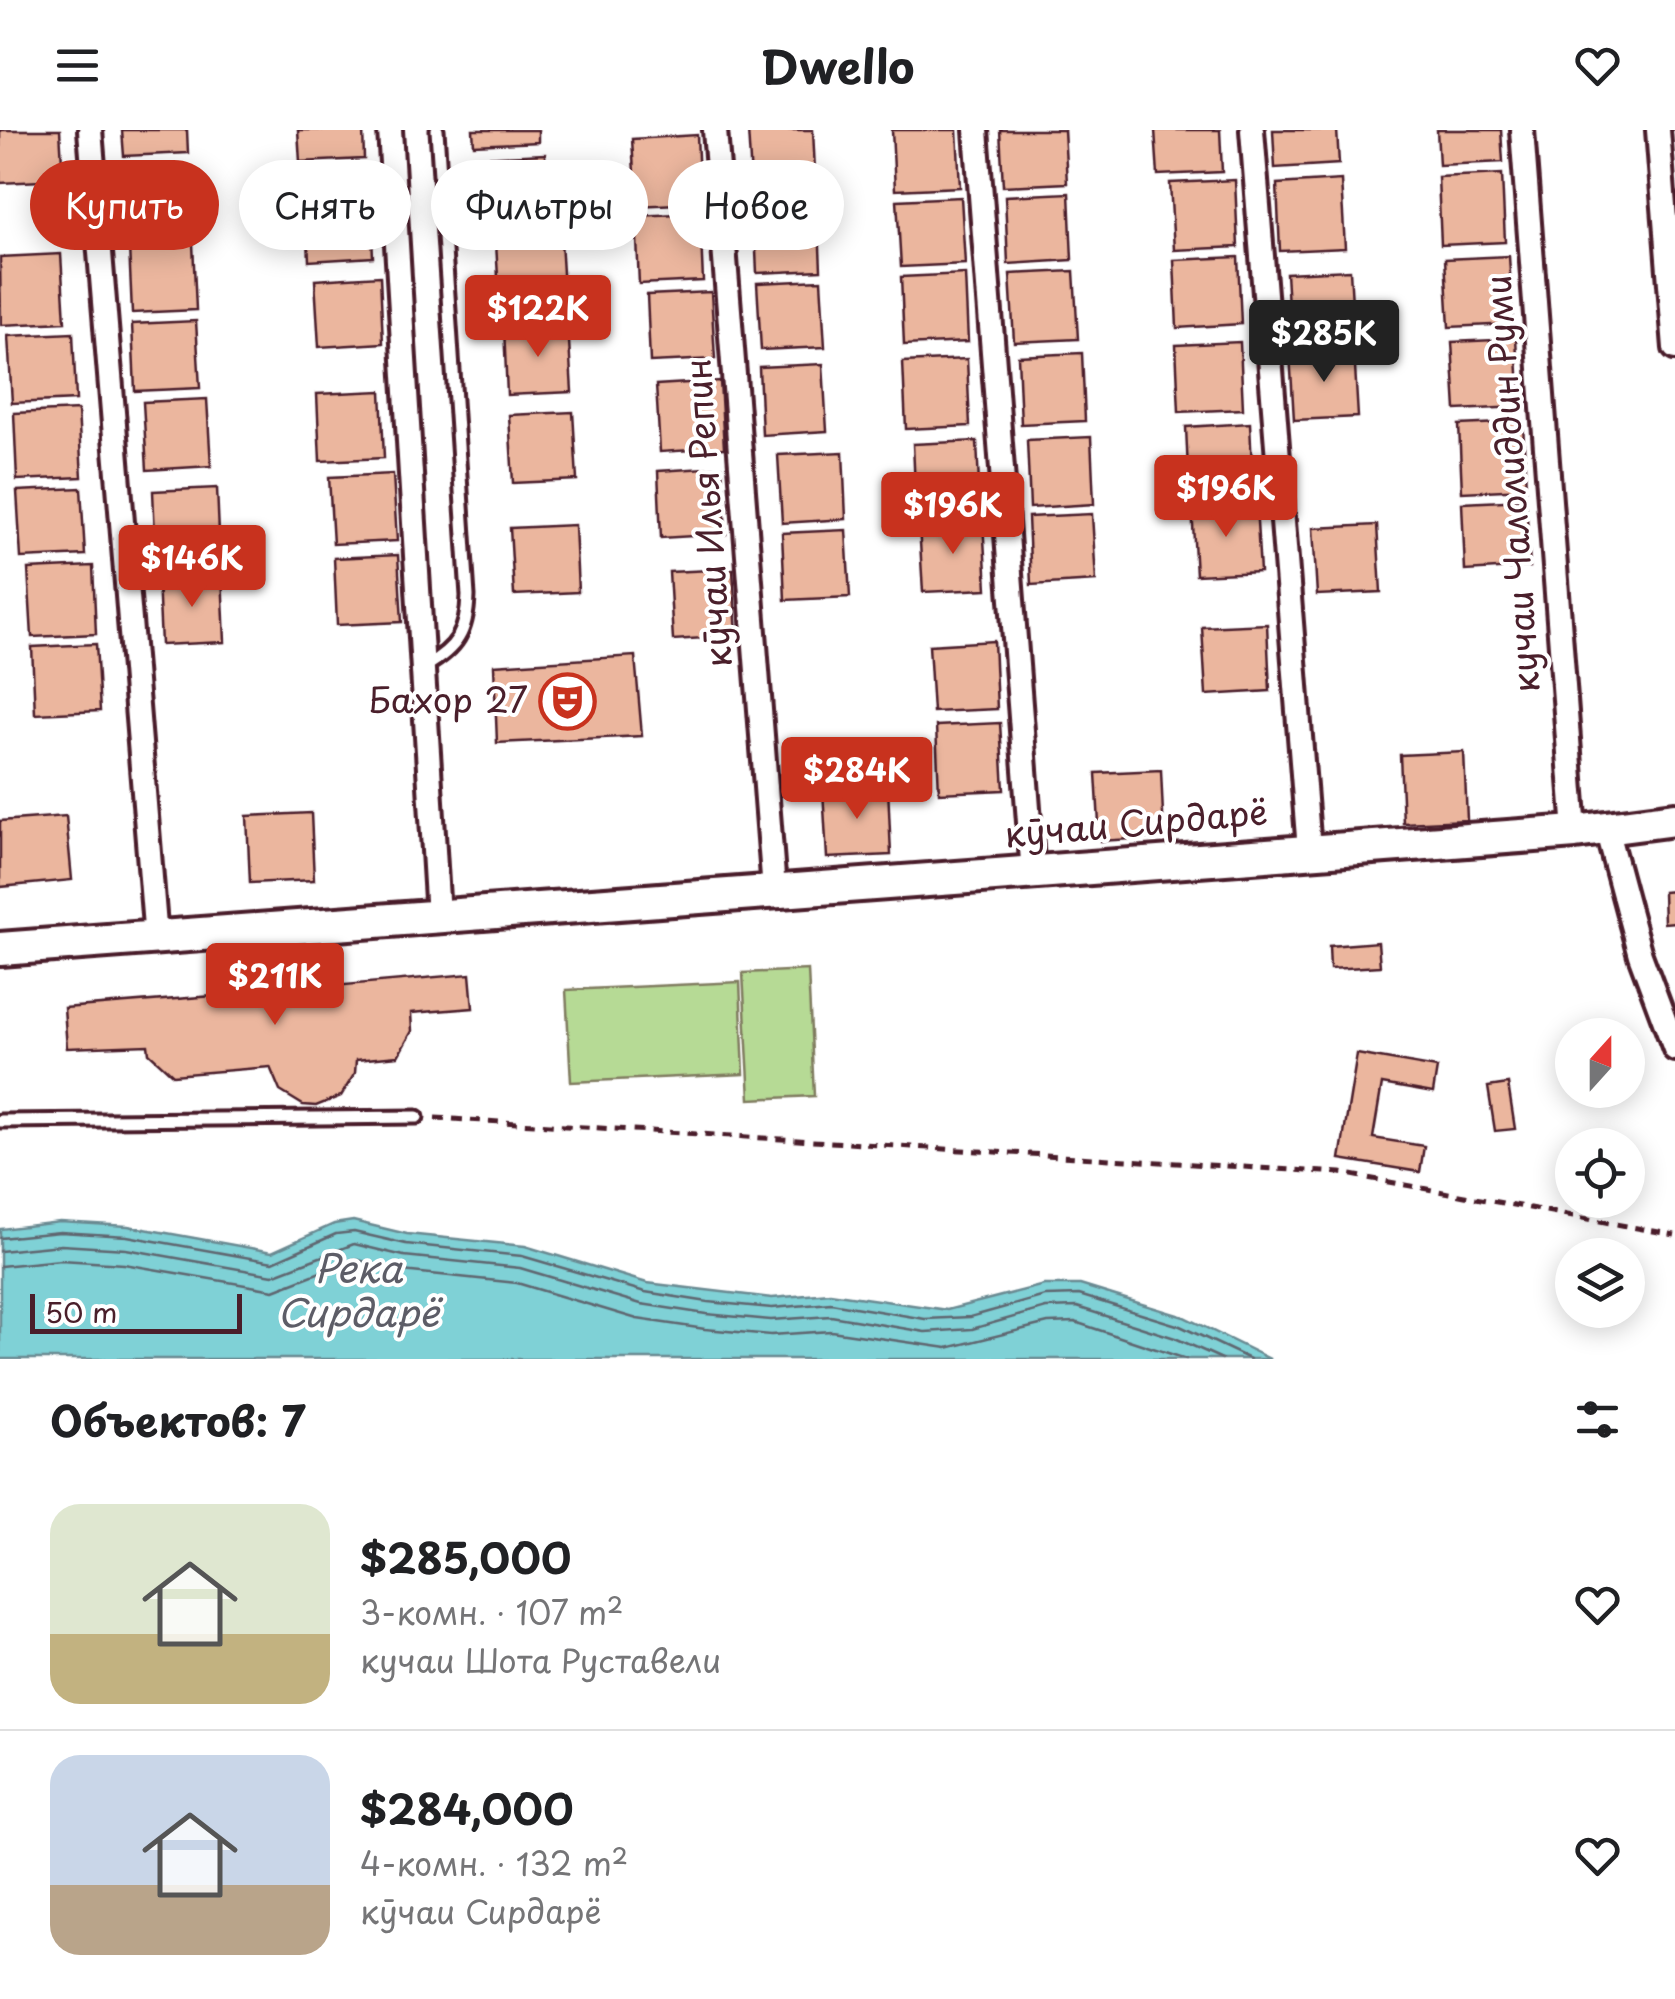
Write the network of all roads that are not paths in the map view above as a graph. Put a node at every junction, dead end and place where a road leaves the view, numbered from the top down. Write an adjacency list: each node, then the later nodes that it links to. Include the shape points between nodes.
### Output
1 (90, 130): 17 (street)
2 (390, 130): 10 (street)
3 (436, 130): 10 (lane, via 468,611 451,652)
4 (715, 130): 15 (street, кӯчаи Илья Репин)
5 (976, 130): 14 (street)
6 (1252, 130): 13 (street)
7 (1522, 130): 12 (street, кучаи Чалолиддин Руми)
8 (1658, 130): 9 (street)
9 (1675, 348)
10 (426, 666): 16 (street)
11 (1675, 820): 12 (main road, кӯчаи Сирдарё)
12 (1590, 830): 13 (main road, кӯчаи Сирдарё); 19 (street, кучаи Чалолиддин Руми)
13 (1309, 850): 14 (main road, кӯчаи Сирдарё)
14 (1033, 874): 15 (main road, кӯчаи Сирдарё)
15 (774, 890): 16 (main road, кӯчаи Сирдарё)
16 (438, 916): 17 (main road, кӯчаи Сирдарё)
17 (156, 940): 18 (main road, кӯчаи Сирдарё)
18 (0, 949)
19 (1675, 1050)
20 (416, 1117): 21 (lane)
21 (0, 1121)

